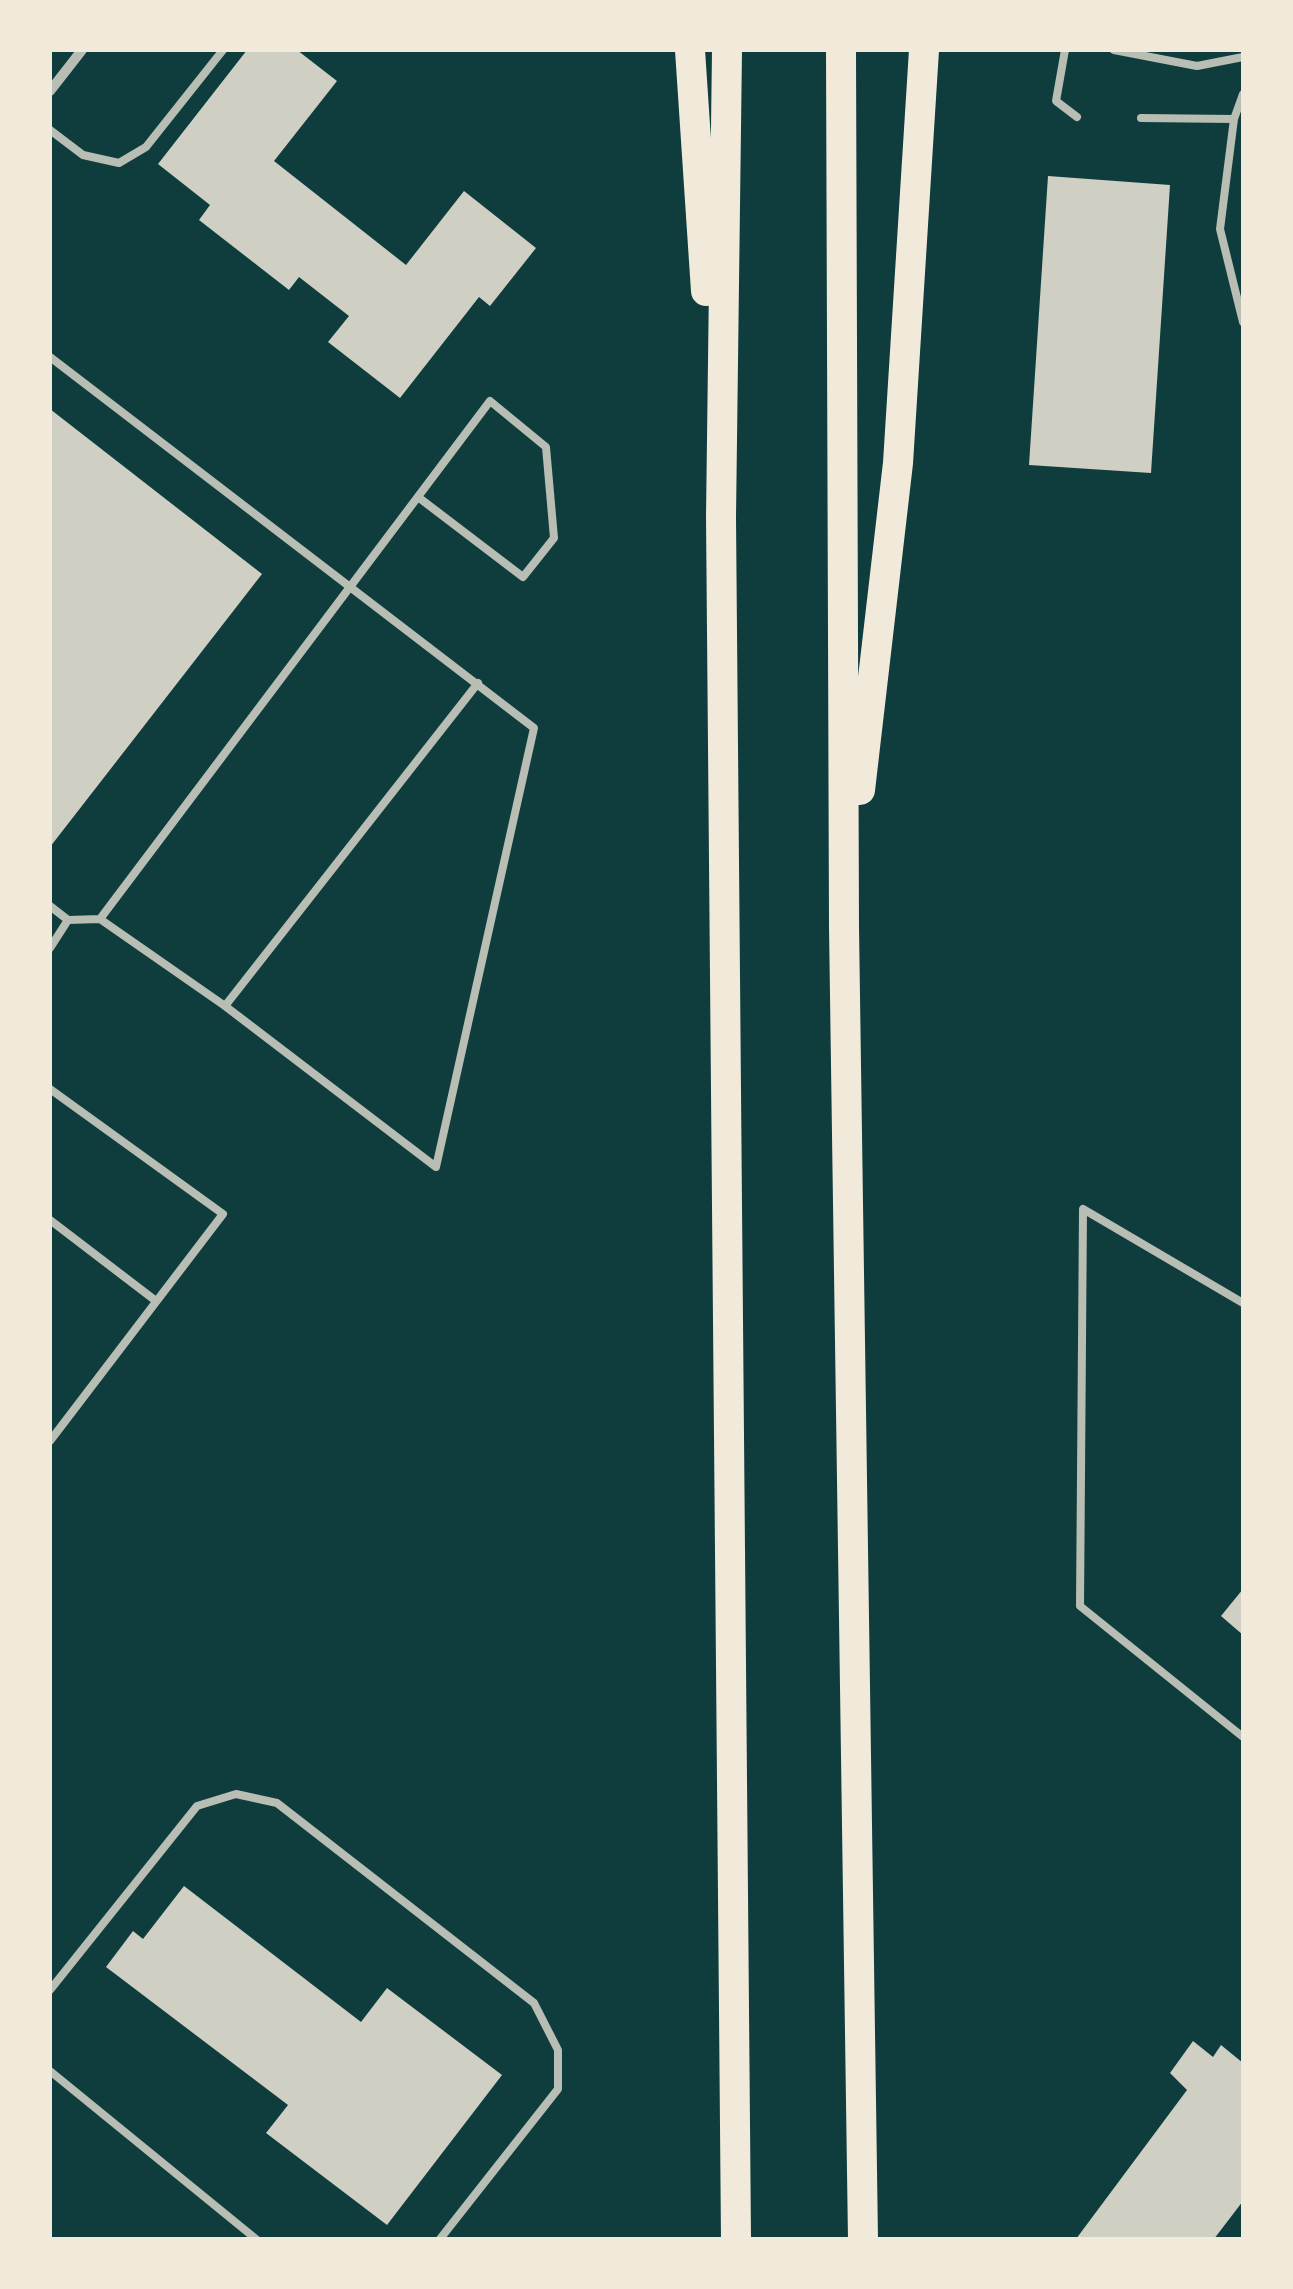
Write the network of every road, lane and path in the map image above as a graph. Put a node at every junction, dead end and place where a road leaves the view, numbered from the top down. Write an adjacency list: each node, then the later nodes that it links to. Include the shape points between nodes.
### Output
1 (82, 50): 10 (street)
2 (223, 50): 15 (lane, via 146,148 119,163 83,154)
3 (690, 50): 19 (highway)
4 (727, 50): 19 (highway)
5 (841, 50): 25 (highway)
6 (924, 50): 25 (highway, via 898,463)
7 (1065, 50): 12 (lane, via 1056,102)
8 (1114, 50): 9 (lane, via 1196,66)
9 (1243, 57)
10 (50, 91)
11 (1243, 94): 14 (lane)
12 (1077, 117)
13 (1141, 118): 14 (lane)
14 (1234, 119): 16 (lane, via 1220,229)
15 (50, 130)
16 (1243, 322)
17 (50, 357): 20 (lane)
18 (418, 497): 18 (lane, via 490,401 546,446 554,538 523,577); 20 (lane)
19 (721, 517): 38 (highway)
20 (352, 586): 21 (lane); 23 (lane)
21 (478, 683): 27 (lane); 27 (lane, via 534,728 436,1167)
22 (50, 906): 24 (lane)
23 (100, 918): 24 (lane); 27 (lane)
24 (68, 920): 26 (lane)
25 (844, 927): 39 (highway)
26 (50, 948)
27 (225, 1006)
28 (50, 1090): 30 (lane, via 223,1214)
29 (50, 1220): 30 (lane)
30 (156, 1301): 32 (lane)
31 (1243, 1303): 33 (lane, via 1082,1208 1080,1606)
32 (50, 1441)
33 (1243, 1737)
34 (50, 1990): 37 (lane, via 197,1806 236,1794 277,1803 534,2002 558,2050 558,2089)
35 (50, 2071): 36 (lane)
36 (256, 2239)
37 (440, 2239)
38 (736, 2239)
39 (863, 2239)

